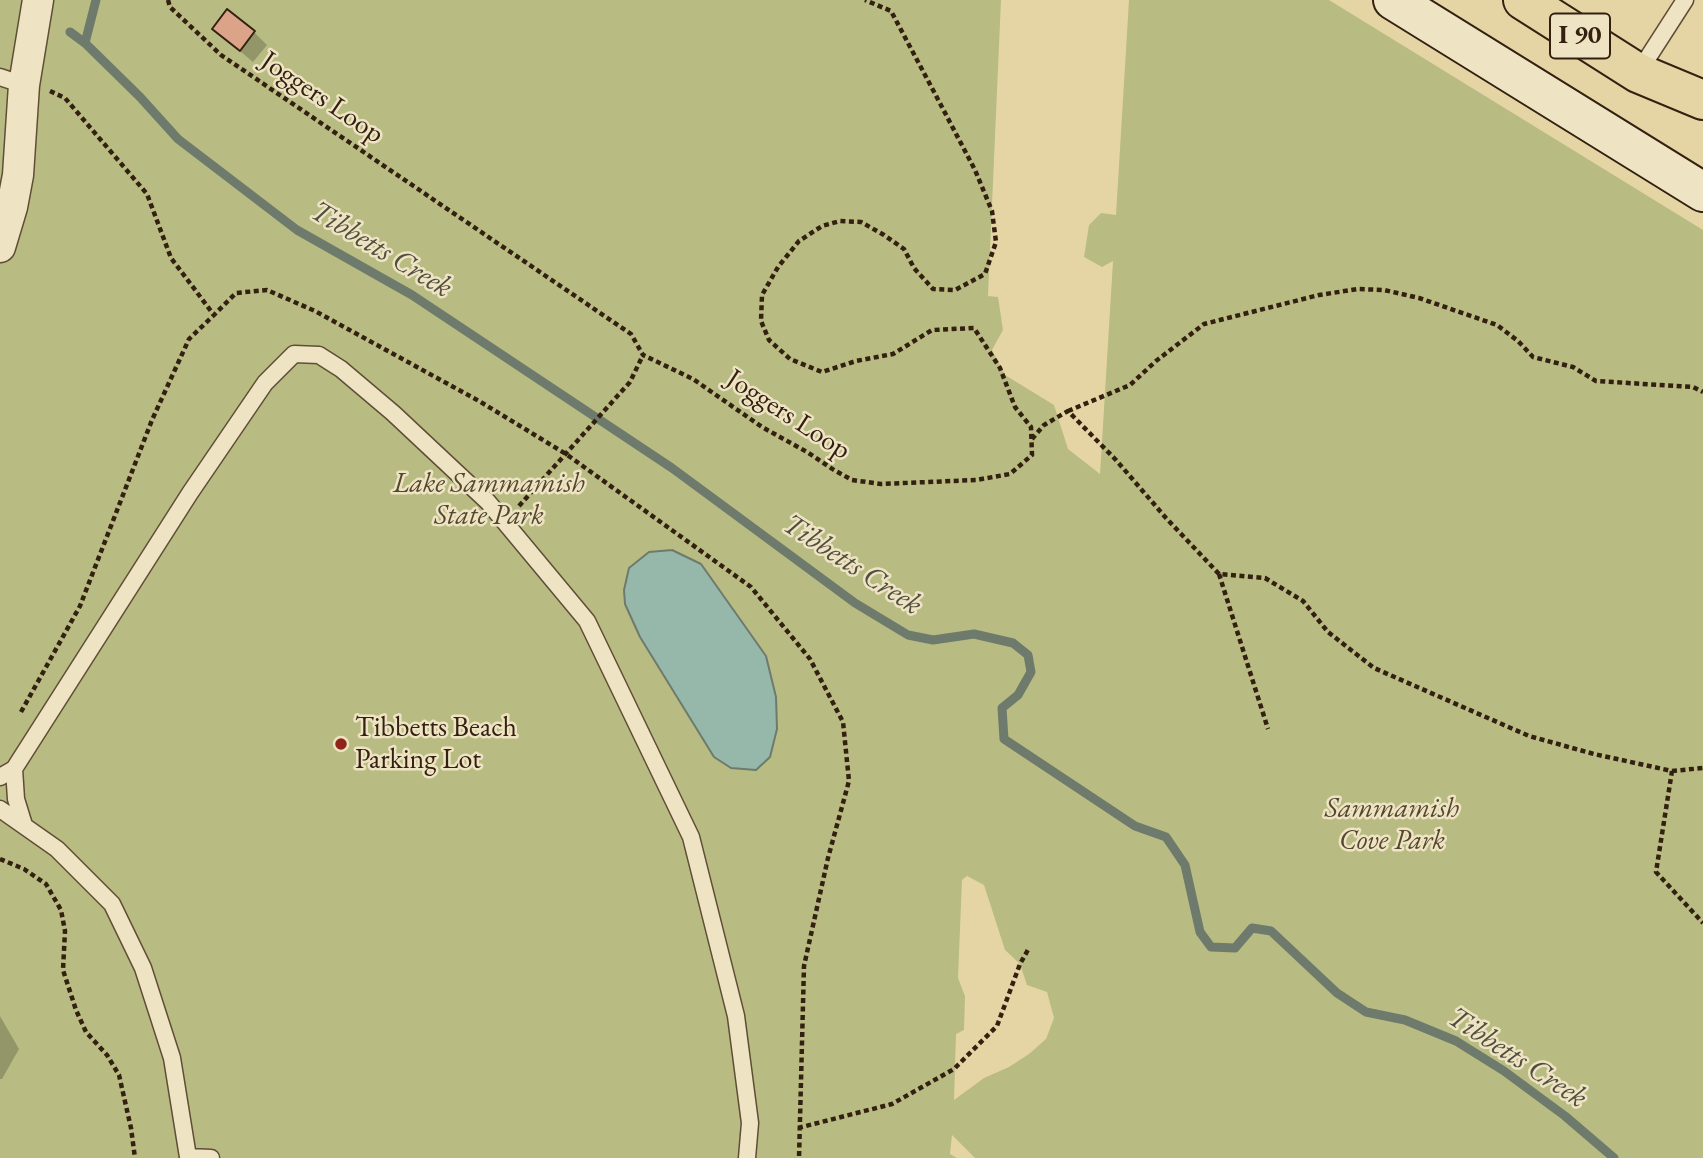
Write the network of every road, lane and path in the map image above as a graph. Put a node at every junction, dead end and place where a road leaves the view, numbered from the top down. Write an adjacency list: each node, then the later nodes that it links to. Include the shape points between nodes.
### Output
1 (38, 0): 8 (street)
2 (168, 0): 13 (path, Joggers Loop, via 222,55 631,334)
3 (865, 0): 16 (path, Joggers Loop, via 891,11 975,170 992,211 996,242 985,274 955,290 933,289 904,249 884,235 861,222 822,226 799,241 778,267 762,295 761,321 769,340 790,359 822,372 893,354 932,330 974,328 1000,368 1015,407 1031,427)
4 (1393, 0): 10 (street)
5 (1523, 0): 7 (highway, I 90)
6 (1685, 0): 7 (lane)
7 (1638, 73): 9 (highway, I 90)
8 (12, 81): 11 (street, via 18,175)
9 (1703, 100)
10 (1703, 192)
11 (0, 247)
12 (214, 315): 19 (path, via 189,340 152,421 80,606)
13 (643, 355): 16 (path, Joggers Loop, via 692,379 852,480 881,484 1010,474 1032,455); 17 (path, via 630,382)
14 (1703, 392): 15 (path, via 1693,387 1596,381 1573,367 1533,357 1497,325 1419,298 1359,289 1204,324 1130,385)
15 (1068, 411): 16 (path, via 1044,425); 18 (path)
16 (1032, 439)
17 (504, 522): 23 (lane, via 403,422 341,369 319,355 294,354 265,383); 32 (lane, via 587,621 691,837 736,1016 750,1123)
18 (1219, 574): 20 (path); 22 (path, via 1265,578 1303,601 1328,632 1374,668 1409,684 1529,736)
19 (20, 714)
20 (1268, 729)
21 (1703, 768): 22 (path)
22 (1672, 771): 27 (path, via 1656,872)
23 (7, 773): 25 (lane)
24 (0, 809): 25 (lane)
25 (24, 825): 31 (lane, via 57,849 112,904 143,968 172,1058 188,1157)
26 (0, 859): 30 (path, via 46,884 61,910 63,971 86,1032 119,1075)
27 (1703, 923)
28 (1029, 948): 29 (path, via 997,1026 954,1069 892,1104)
29 (798, 1128)
30 (135, 1158)
31 (211, 1158)
32 (747, 1158)

